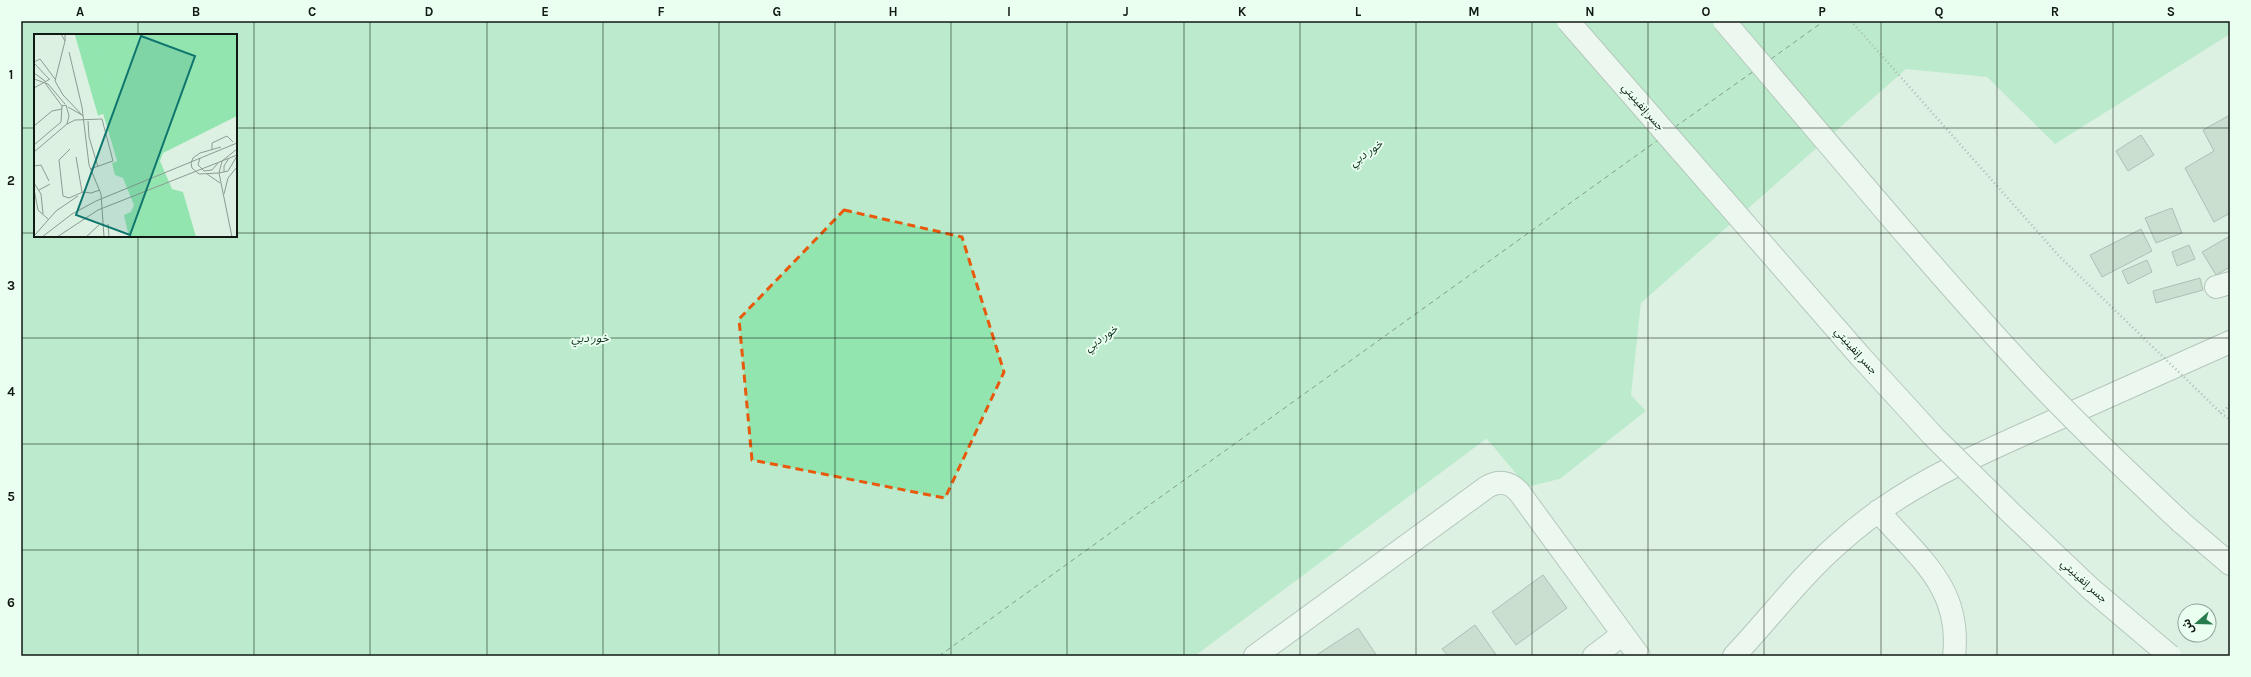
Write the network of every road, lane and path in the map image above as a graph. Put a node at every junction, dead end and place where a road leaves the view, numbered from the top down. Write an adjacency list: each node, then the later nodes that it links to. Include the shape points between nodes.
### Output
1 (1568, 21): 16 (main road, جسر إنفينيتي, bridge, via 1860,356 1934,436 2074,573)
2 (1724, 21): 9 (main road, bridge, via 1964,300 2033,376 2105,451 2180,522)
3 (1852, 21): 6 (path, bridge, via 2054,251)
4 (2230, 342): 8 (main road, via 1963,462 1919,484)
5 (2230, 405): 6 (path)
6 (2221, 413): 7 (path)
7 (2230, 420)
8 (1878, 511): 14 (main road, via 1839,542 1809,572); 15 (main road, via 1936,578 1946,595 1953,613)
9 (2230, 564)
10 (1623, 634): 11 (main road, via 1519,492 1508,483 1500,482 1487,487); 12 (main road); 13 (main road)
11 (1255, 656)
12 (1594, 656)
13 (1639, 656)
14 (1734, 656)
15 (1954, 656)
16 (2170, 656)

